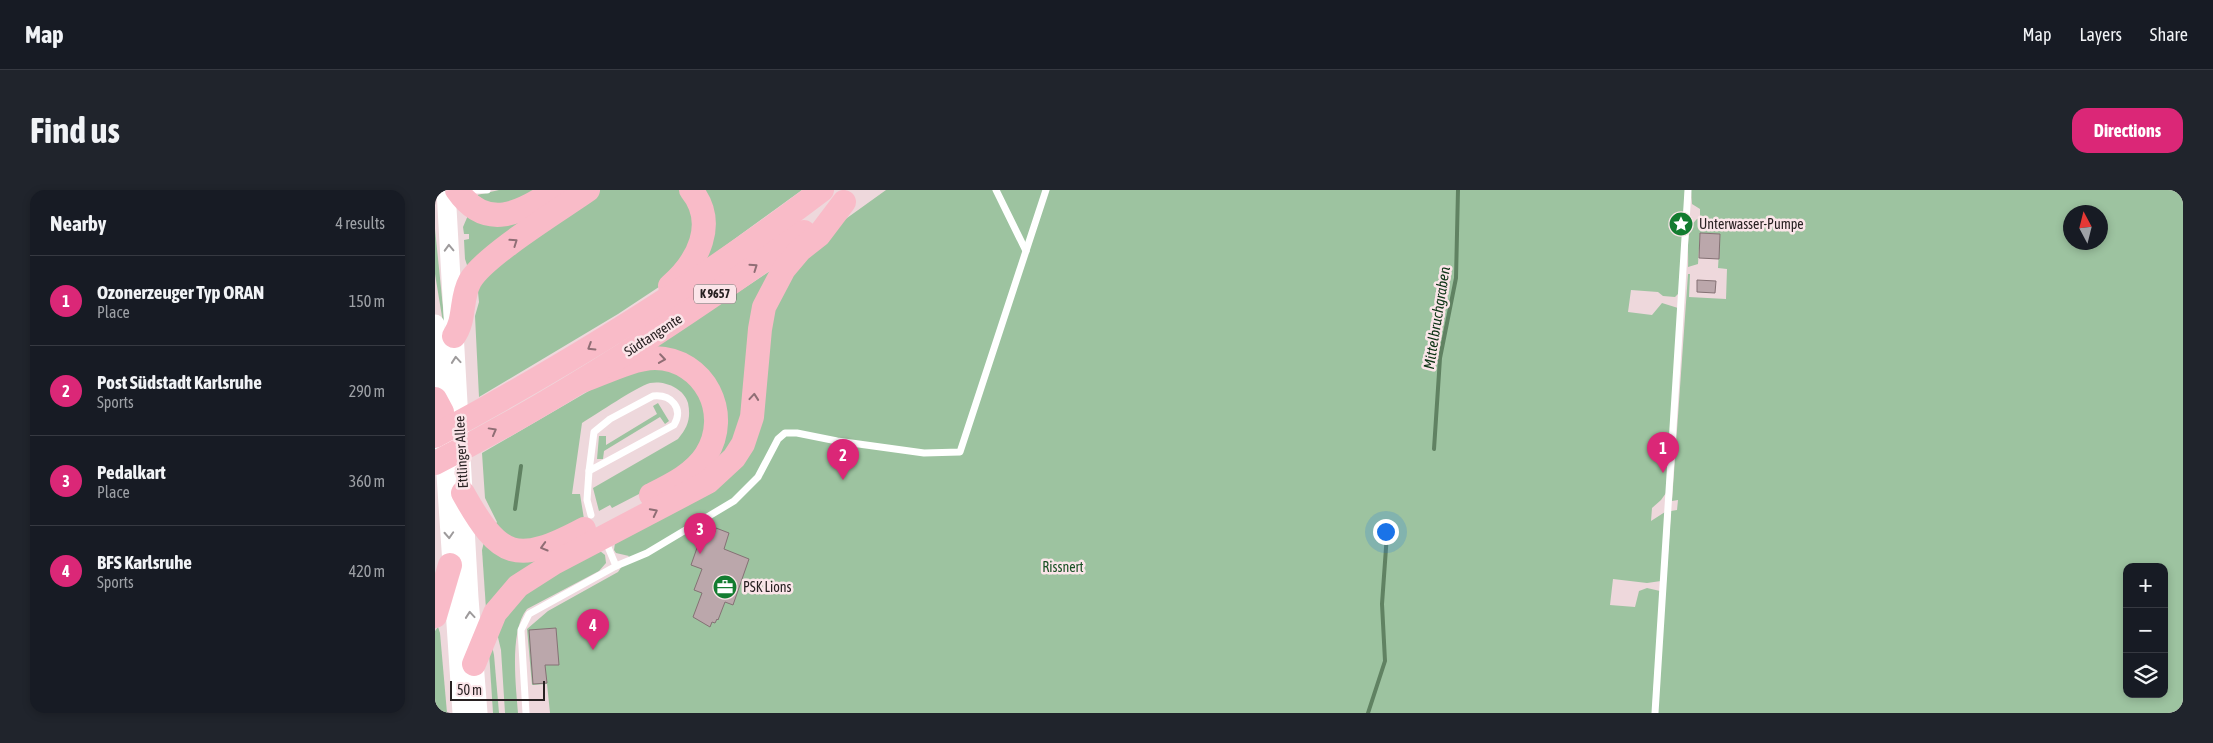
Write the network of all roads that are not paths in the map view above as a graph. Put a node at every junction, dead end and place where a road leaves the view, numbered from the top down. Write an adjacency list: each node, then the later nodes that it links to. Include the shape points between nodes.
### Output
1 (446, 190): 13 (main road, Ettlinger Allee, one-way to 1)
2 (555, 190): 9 (highway, via 525,209 505,215 485,213)
3 (588, 190): 13 (highway, one-way to 3, via 461,322 465,294 478,271)
4 (691, 190): 12 (highway, via 703,215 703,240 688,269 664,291)
5 (822, 190): 12 (highway, Südtangente / K 9657)
6 (996, 190): 11 (lane)
7 (1046, 190): 11 (lane)
8 (1688, 190): 28 (lane)
9 (471, 192)
10 (852, 196): 14 (highway, Südtangente / K 9657, one-way to 10, via 701,304); 20 (highway, one-way to 10, via 708,482 734,458 743,444 752,417 759,329 764,307 784,269)
11 (1026, 251): 22 (lane, via 961,452 924,453 785,433 758,477 734,501 647,553)
12 (650, 310): 16 (highway, Südtangente / K 9657, one-way to 16, via 524,388)
13 (444, 330): 15 (main road, Ettlinger Allee); 19 (main road, Ettlinger Allee, one-way to 13, via 458,384)
14 (582, 381): 17 (highway, Südtangente / K 9657, one-way to 14); 20 (highway, one-way to 20, via 639,361 667,360 684,366 699,378 709,391 716,412 713,443 698,466)
15 (439, 401): 19 (main road, Ettlinger Allee)
16 (435, 436)
17 (435, 463)
18 (589, 471): 18 (lane, via 674,425 677,414 674,402 665,396 653,396 599,427 592,438); 20 (lane, via 587,500)
19 (455, 499): 20 (highway, one-way to 19, via 543,549 520,550 499,544); 21 (main road, Ettlinger Allee, one-way to 21); 24 (main road, Ettlinger Allee, one-way to 19)
20 (599, 531): 22 (lane); 24 (highway, via 507,597 495,614)
21 (450, 564): 23 (highway); 25 (main road, Ettlinger Allee)
22 (616, 566): 27 (lane, via 537,608 524,620 521,655)
23 (435, 616)
24 (474, 664): 26 (main road, Ettlinger Allee)
25 (462, 713)
26 (478, 713)
27 (525, 713)
28 (1655, 713)

